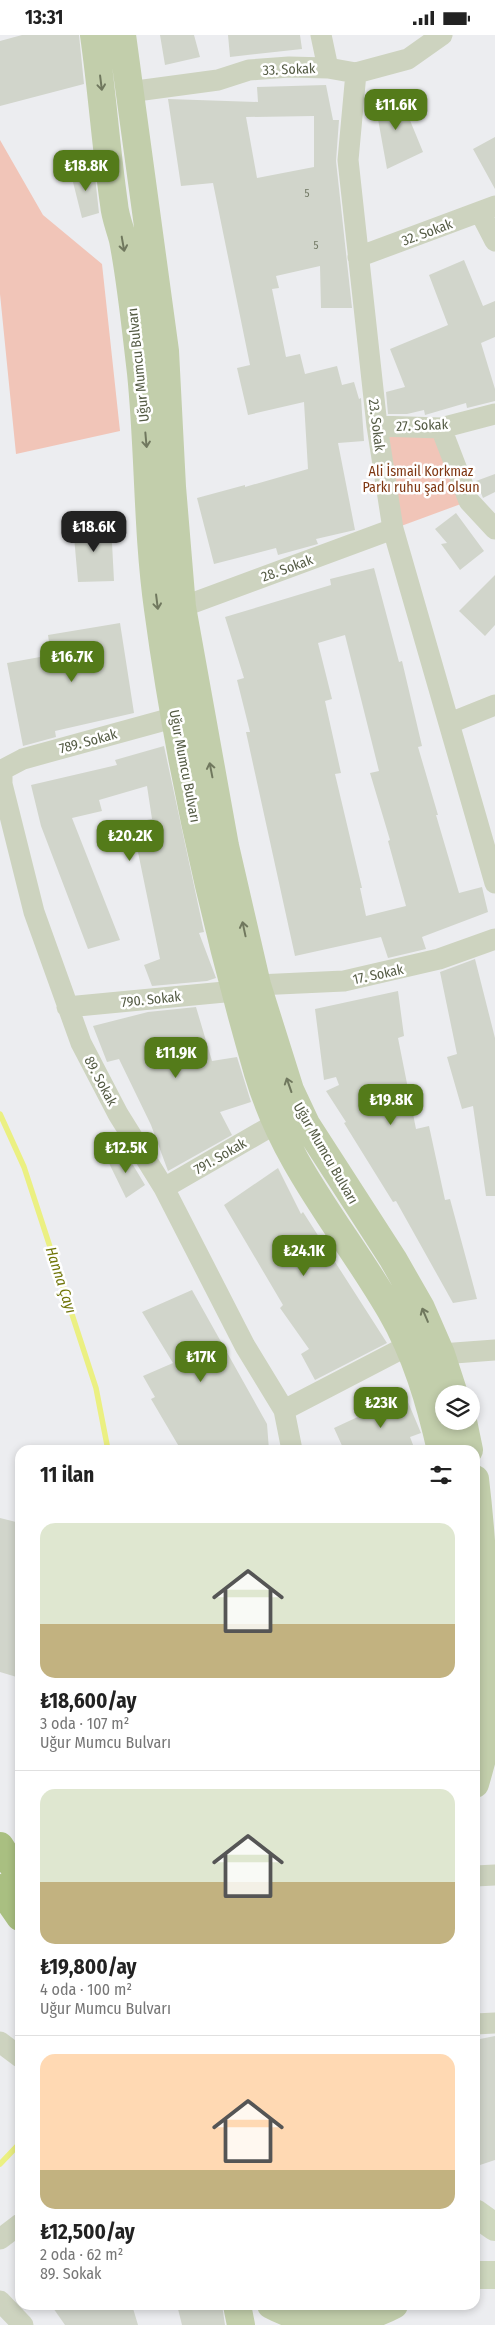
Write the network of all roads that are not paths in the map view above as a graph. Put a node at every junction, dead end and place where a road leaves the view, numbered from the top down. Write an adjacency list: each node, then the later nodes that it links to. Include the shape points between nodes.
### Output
1 (94, 35): 18 (main road, Uğur Mumcu Bulvarı, one-way to 18, via 114,209 123,241 141,374 152,555)
2 (122, 35): 7 (main road, Uğur Mumcu Bulvarı)
3 (320, 35): 5 (street)
4 (442, 35): 6 (street, 33. Sokak, via 408,59)
5 (328, 68): 6 (street, 33. Sokak); 7 (street, 33. Sokak, via 249,70 218,80)
6 (356, 73): 10 (street, 23. Sokak, via 348,160)
7 (129, 91): 16 (main road, Uğur Mumcu Bulvarı, via 165,351)
8 (488, 209): 9 (street); 10 (street, 32. Sokak)
9 (495, 241)
10 (358, 257): 12 (street, 23. Sokak)
11 (495, 414): 13 (street, 27. Sokak)
12 (377, 426): 13 (street, 27. Sokak); 14 (street, 23. Sokak)
13 (441, 427): 15 (street, via 469,501)
14 (393, 529): 16 (street, 28. Sokak); 19 (street, 23. Sokak)
15 (495, 529)
16 (182, 607): 23 (main road, Uğur Mumcu Bulvarı, one-way to 16, via 225,845)
17 (495, 705): 19 (street)
18 (176, 717): 20 (street, 789. Sokak, via 23,759); 23 (main road, Uğur Mumcu Bulvarı, via 200,843)
19 (450, 723): 21 (street, 23. Sokak)
20 (2, 770): 24 (street, 89. Sokak, via 5,803 34,912)
21 (495, 883)
22 (495, 939): 23 (street, 17. Sokak, via 439,959 344,981)
23 (246, 988): 24 (street, 790. Sokak); 25 (main road, Uğur Mumcu Bulvarı, via 259,1077); 29 (main road, Uğur Mumcu Bulvarı, one-way to 23, via 421,1308 393,1259 306,1124)
24 (67, 1007): 26 (street, 89. Sokak, via 97,1078)
25 (275, 1124): 26 (street, 791. Sokak); 27 (main road, Uğur Mumcu Bulvarı, via 313,1194 391,1311)
26 (164, 1188): 31 (street, 89. Sokak, via 245,1346)
27 (409, 1345): 31 (street); 34 (main road, Uğur Mumcu Bulvarı)
28 (495, 1350): 29 (street)
29 (441, 1354): 30 (main road, Uğur Mumcu Bulvarı)
30 (451, 1385)
31 (284, 1411): 33 (street, 89. Sokak)
32 (465, 1430): 35 (main road)
33 (291, 1445)
34 (441, 1445)
35 (468, 1445)
36 (480, 1526): 37 (main road)
37 (483, 1634): 38 (main road); 39 (main road, via 493,1697)
38 (480, 1661)
39 (492, 1728): 40 (main road)
40 (480, 1768)
41 (0, 1846): 42 (highway)
42 (15, 1869)
43 (495, 1875): 44 (street)
44 (480, 1876)
45 (0, 1888): 46 (highway)
46 (15, 1909)
47 (495, 2023): 48 (street)
48 (480, 2024)
49 (480, 2216): 50 (main road)
50 (495, 2227)
51 (15, 2228): 52 (street)
52 (0, 2239)
53 (480, 2275): 54 (main road)
54 (495, 2275)
55 (0, 2301): 60 (street)
56 (238, 2310): 61 (main road)
57 (281, 2310): 58 (main road, via 316,2323 345,2325 364,2321)
58 (385, 2310)
59 (390, 2310): 62 (main road)
60 (23, 2325)
61 (241, 2325)
62 (373, 2325)

